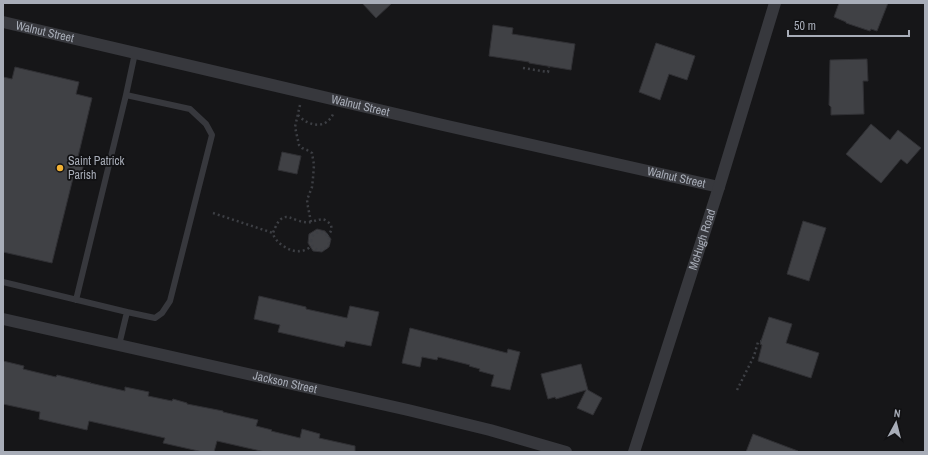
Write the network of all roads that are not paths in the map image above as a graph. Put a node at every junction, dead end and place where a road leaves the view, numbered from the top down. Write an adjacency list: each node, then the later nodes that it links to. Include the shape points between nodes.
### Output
1 (775, 3): 5 (street, McHugh Road)
2 (3, 22): 3 (street, Walnut Street)
3 (135, 53): 4 (lane); 5 (street, Walnut Street)
4 (126, 95): 7 (lane); 8 (lane, via 190,109 206,124 212,135 170,301 155,318)
5 (719, 187): 12 (street, McHugh Road)
6 (3, 282): 7 (lane)
7 (76, 300): 8 (lane)
8 (127, 312): 10 (lane)
9 (3, 319): 10 (street, Jackson Street)
10 (119, 345): 11 (street, Jackson Street, via 490,430)
11 (566, 452)
12 (634, 452)

